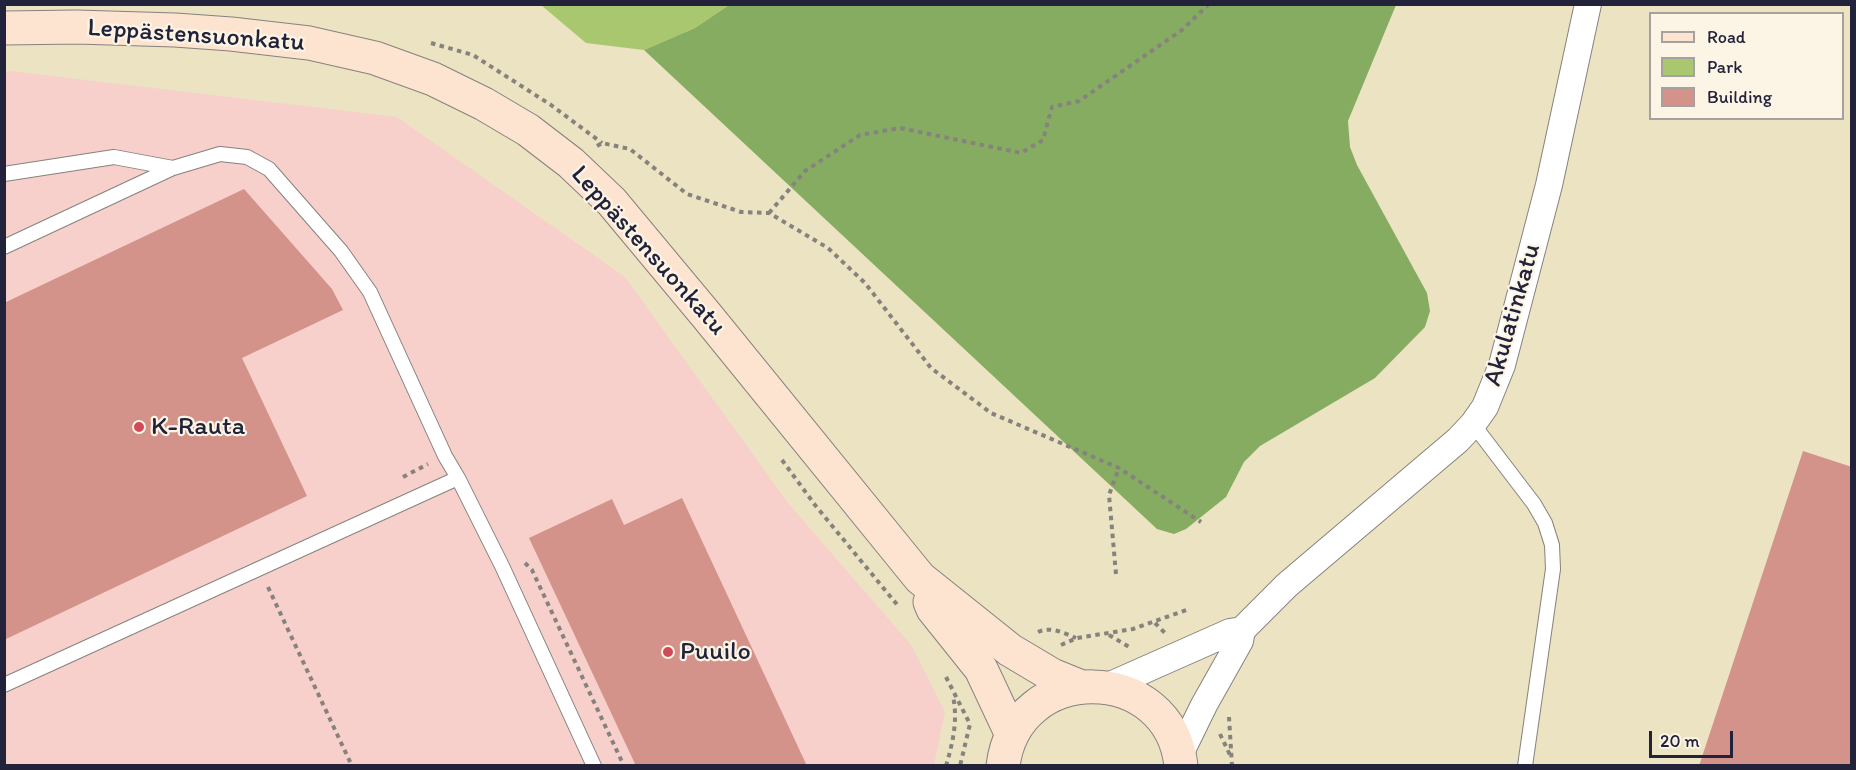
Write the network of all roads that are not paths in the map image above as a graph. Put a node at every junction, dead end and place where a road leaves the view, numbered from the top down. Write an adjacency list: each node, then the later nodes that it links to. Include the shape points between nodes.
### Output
1 (1587, 4): 6 (street, Akulatinkatu, via 1549,185 1502,365 1485,407)
2 (4, 28): 8 (main road, Leppästensuonkatu, via 231,34 309,43 375,58 433,79 528,130 612,202)
3 (173, 168): 4 (lane, via 114,157); 5 (lane); 7 (lane, via 220,154 247,157 269,170 370,292)
4 (4, 174)
5 (4, 247)
6 (1473, 424): 9 (street, Akulatinkatu, via 1287,585); 15 (lane, via 1534,504 1552,545 1553,569)
7 (458, 478): 10 (lane); 14 (lane)
8 (920, 578): 11 (main road, Leppästensuonkatu, via 1011,650 1058,678); 12 (main road, Leppästensuonkatu, via 933,609 981,669)
9 (1242, 630): 11 (street, Akulatinkatu); 13 (street, Akulatinkatu)
10 (4, 685)
11 (1093, 687): 12 (main road, via 1058,692 1040,702 1024,717); 13 (main road, Leppästensuonkatu, via 1132,695 1155,711 1170,731)
12 (1008, 750)
13 (1180, 760)
14 (594, 765)
15 (1525, 765)

